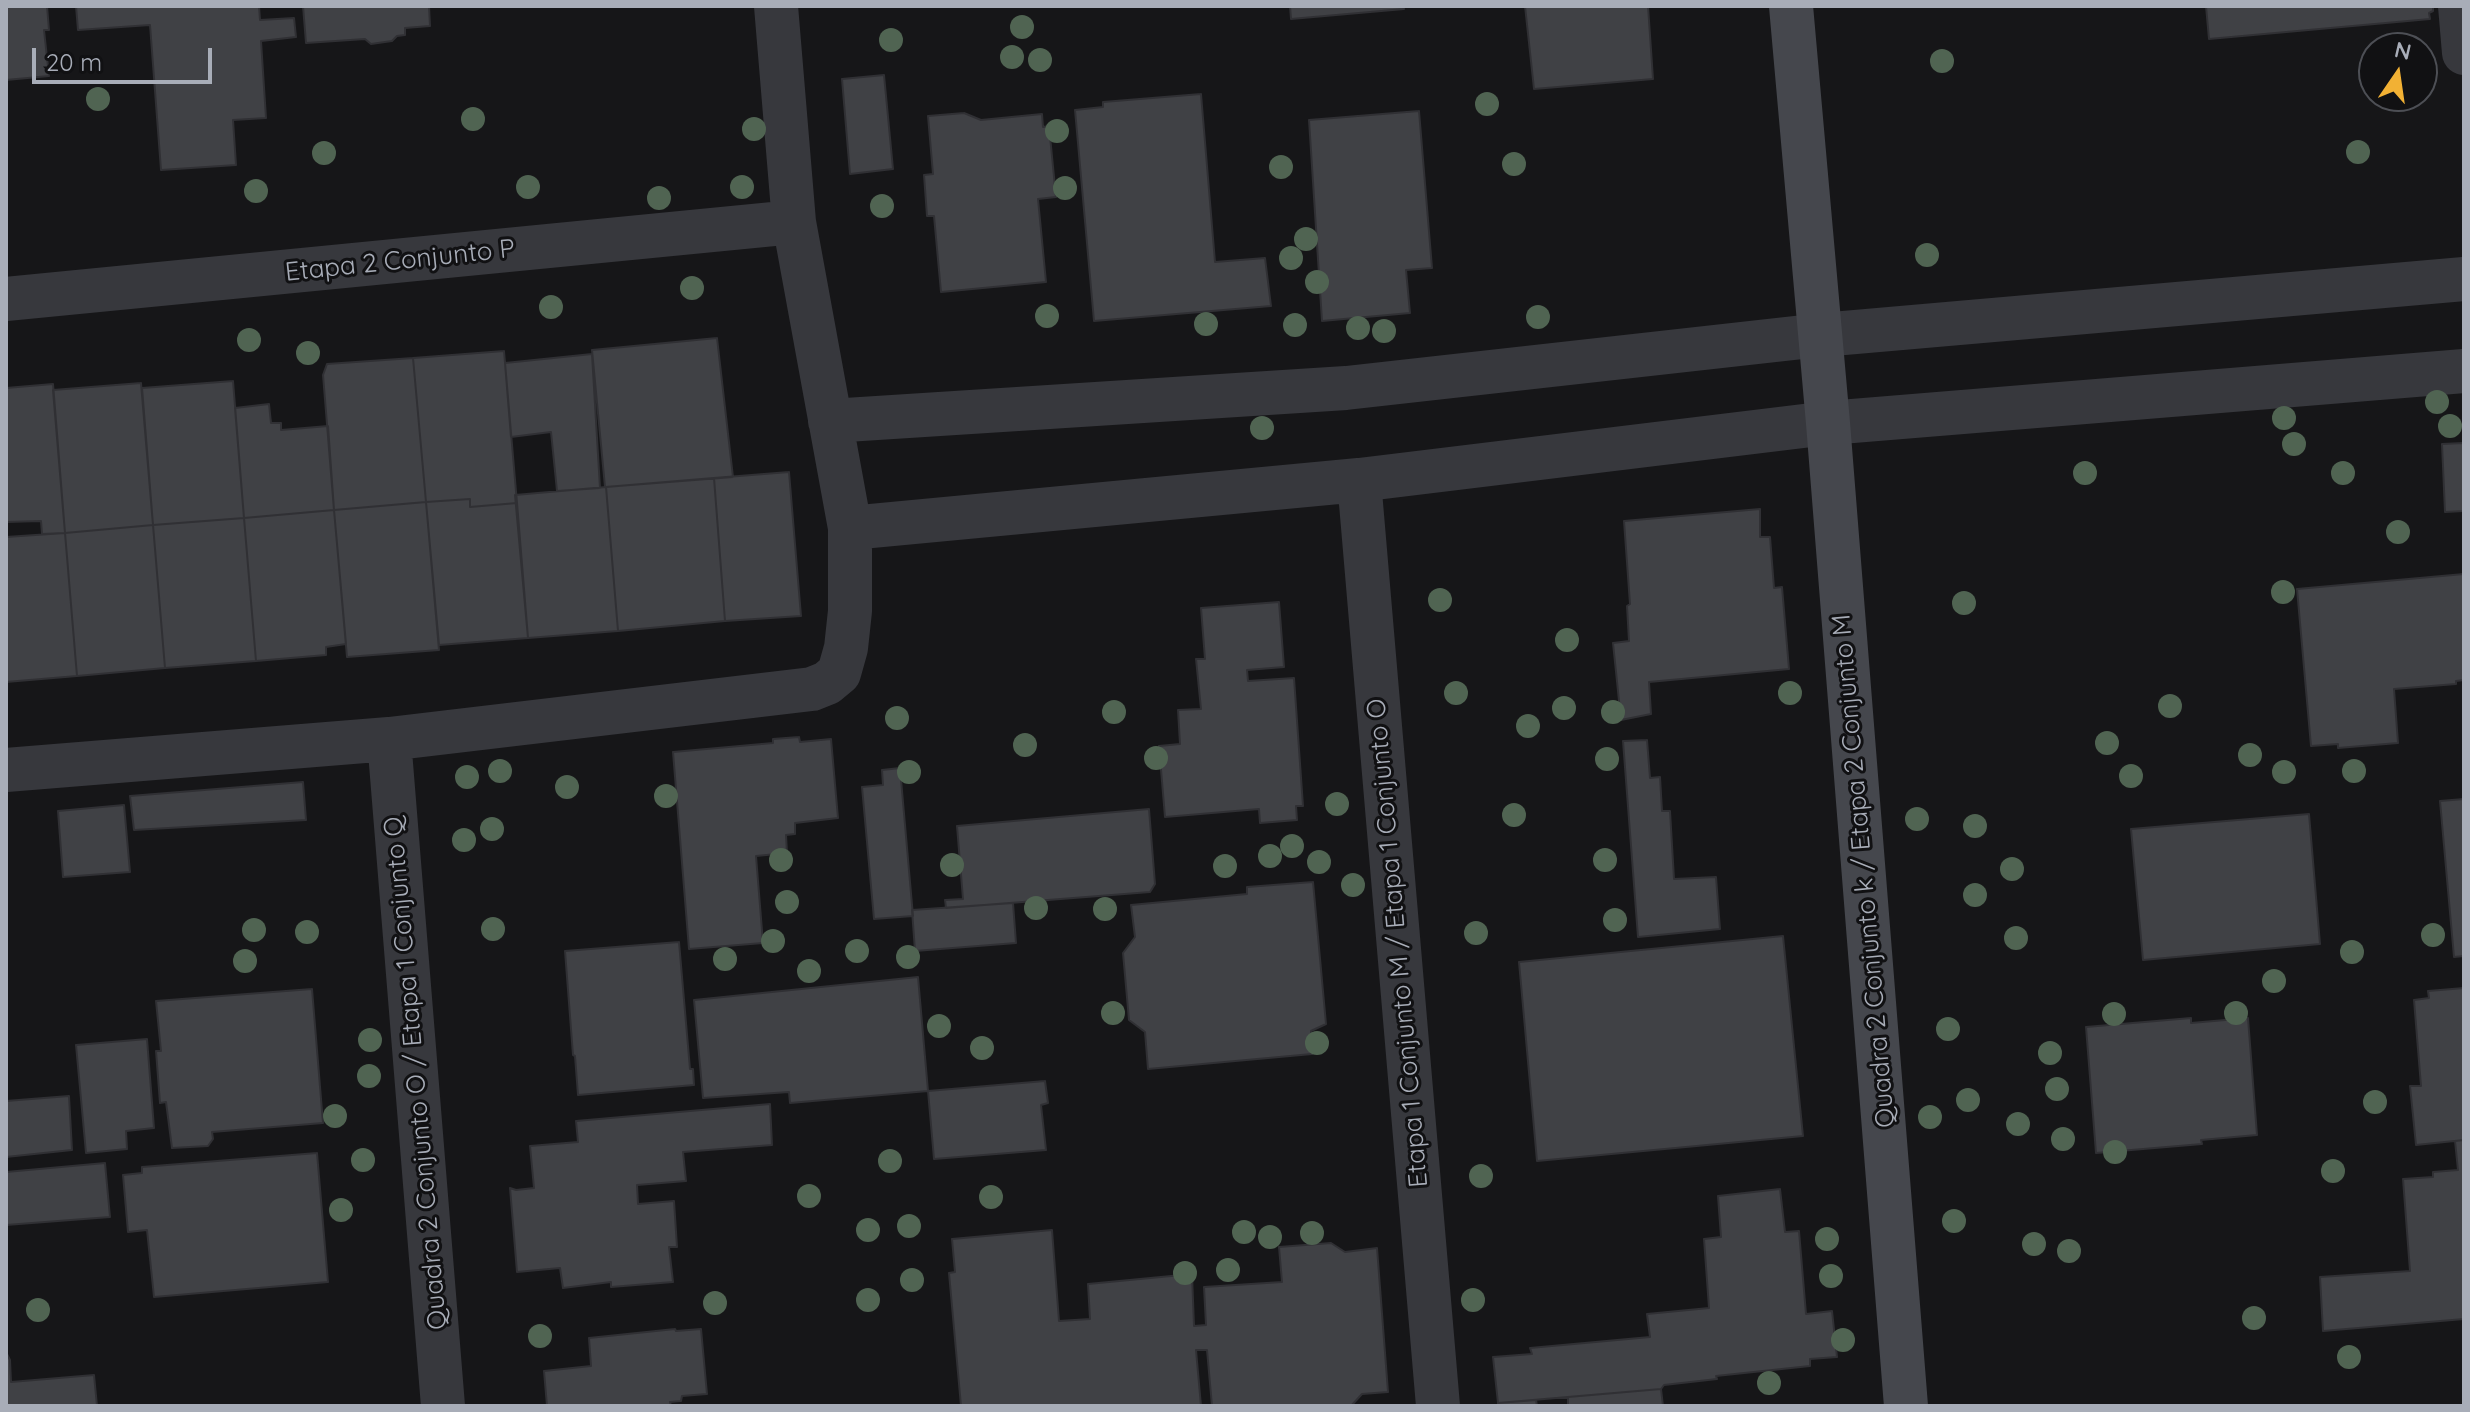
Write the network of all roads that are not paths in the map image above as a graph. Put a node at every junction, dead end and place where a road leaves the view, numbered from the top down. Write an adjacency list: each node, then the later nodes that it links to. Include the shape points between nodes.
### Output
1 (776, 6): 5 (street)
2 (1791, 6): 8 (street, Quadra 2 Conjunto k / Etapa 2 Conjunto M)
3 (2460, 6): 4 (street)
4 (2464, 53)
5 (794, 222): 7 (street, Etapa 2 Conjunto P); 10 (street)
6 (2464, 279): 8 (street)
7 (6, 299)
8 (1821, 335): 10 (street, via 1346,388); 11 (street, Quadra 2 Conjunto k / Etapa 2 Conjunto M)
9 (2464, 371): 11 (street)
10 (830, 421): 13 (street)
11 (1828, 423): 12 (street); 18 (street, Quadra 2 Conjunto k / Etapa 2 Conjunto M)
12 (1359, 480): 13 (street); 17 (street, Etapa 1 Conjunto M / Etapa 1 Conjunto O)
13 (850, 528): 14 (street, via 846,648 839,673 827,683 812,689)
14 (389, 739): 15 (street); 16 (street, Quadra 2 Conjunto O / Etapa 1 Conjunto Q)
15 (6, 770)
16 (443, 1406)
17 (1438, 1406)
18 (1906, 1406)

